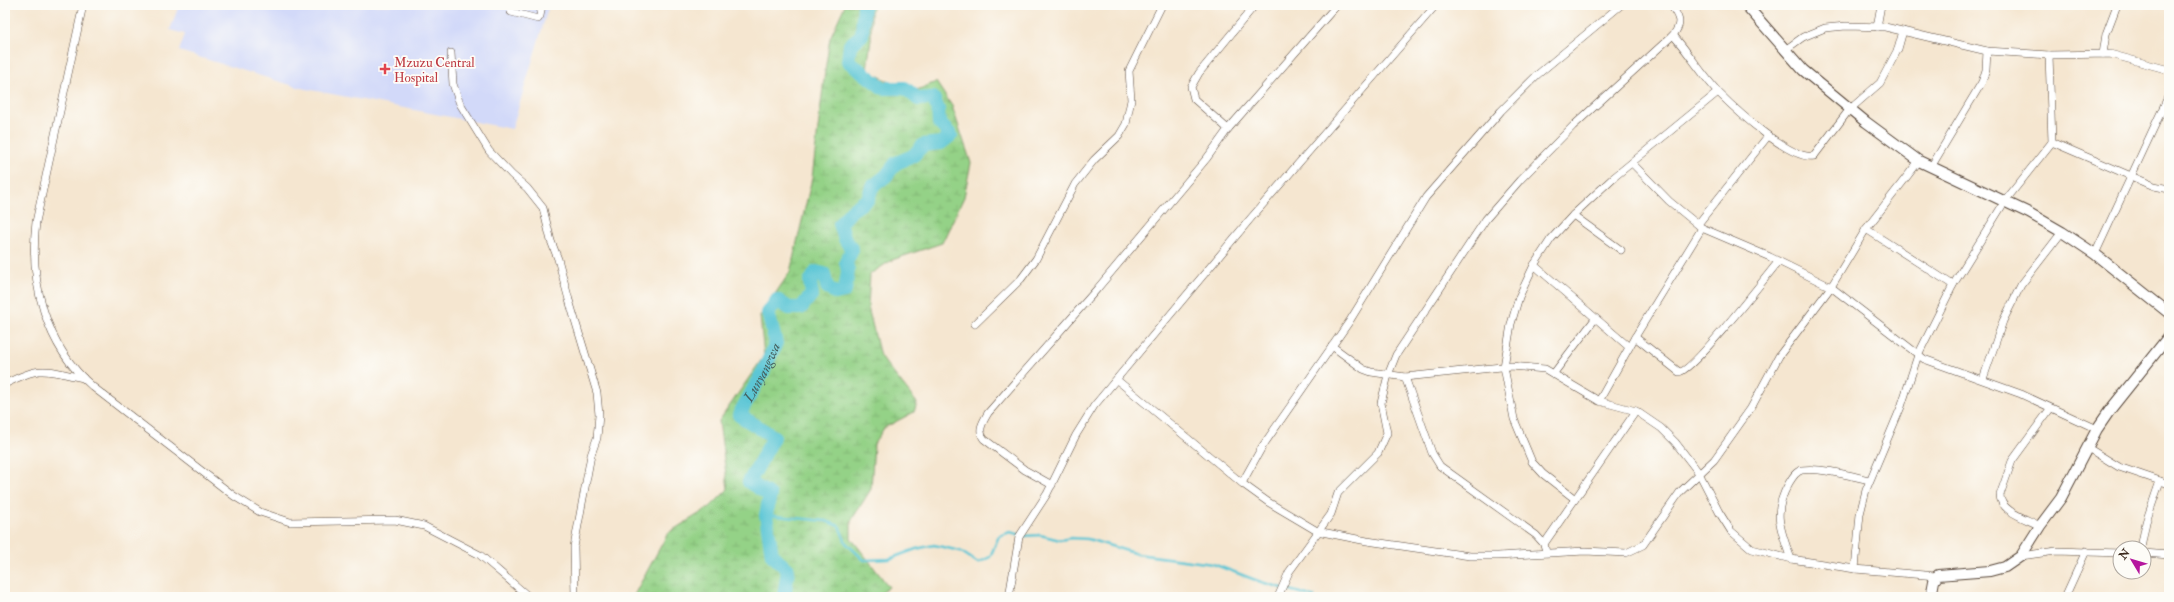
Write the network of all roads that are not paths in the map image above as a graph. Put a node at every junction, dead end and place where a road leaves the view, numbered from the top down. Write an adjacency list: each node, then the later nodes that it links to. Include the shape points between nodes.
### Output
1 (83, 5): 56 (street, via 33,245 33,263 40,301 51,330 69,361)
2 (511, 5): 3 (street, via 511,12 538,19)
3 (542, 5)
4 (1162, 5): 46 (street, via 1129,71 1131,100 1126,124 1119,136 1094,160 1075,184 1036,259 1025,274)
5 (1255, 5): 25 (street, via 1199,73 1191,87 1194,99)
6 (1338, 5): 25 (street)
7 (1436, 5): 58 (street, via 1251,218)
8 (1621, 5): 49 (street, via 1537,75 1446,173 1412,219 1378,277)
9 (1671, 5): 15 (street, via 1679,16 1680,23)
10 (1746, 5): 16 (street)
11 (1881, 5): 13 (street)
12 (2117, 5): 20 (street, via 2106,34)
13 (1877, 26): 14 (street); 16 (street, via 1825,28 1803,37)
14 (1904, 31): 17 (street); 24 (street, via 1898,49 1880,83)
15 (1673, 35): 22 (street); 54 (street, via 1573,126 1486,219 1408,336)
16 (1785, 50): 24 (street, via 1803,70)
17 (1987, 51): 19 (street); 30 (street, via 1986,70 1982,82)
18 (451, 53): 86 (street, via 454,84 460,104 489,151 527,188 543,208 597,393 597,438 591,455 574,547)
19 (2049, 54): 20 (street); 27 (street)
20 (2103, 54): 21 (street)
21 (2169, 70)
22 (1718, 92): 26 (street); 29 (street)
23 (2169, 95): 31 (street)
24 (1849, 110): 26 (street, via 1814,156 1796,154); 28 (street)
25 (1228, 129): 69 (street, via 1098,289 991,410 980,426 984,439 1025,470)
26 (1768, 136): 35 (street)
27 (2052, 142): 31 (street); 33 (street)
28 (1919, 161): 30 (street); 36 (street)
29 (1632, 163): 34 (street); 35 (street, via 1669,201)
30 (1931, 167): 33 (street)
31 (2132, 176): 32 (street); 39 (street)
32 (2169, 190)
33 (2005, 202): 37 (street); 42 (street)
34 (1572, 215): 38 (street); 41 (street)
35 (1700, 226): 40 (street); 48 (street)
36 (1866, 229): 42 (street); 43 (street)
37 (2062, 232): 39 (street); 57 (street, via 2021,285 2003,321)
38 (1621, 250)
39 (2095, 254): 44 (street)
40 (1778, 262): 43 (street); 48 (street, via 1701,355 1684,371 1679,372)
41 (1534, 264): 45 (street); 52 (street, via 1510,324)
42 (1953, 285): 51 (street)
43 (1831, 287): 51 (street); 65 (street, via 1779,356 1751,408 1734,432 1714,460)
44 (2169, 313)
45 (1595, 319): 50 (street); 53 (street)
46 (975, 324)
47 (2169, 336): 63 (street)
48 (1635, 337): 50 (street)
49 (1332, 346): 54 (street, via 1363,369); 68 (street, via 1262,447)
50 (1628, 347): 60 (street)
51 (1918, 355): 57 (street); 66 (street, via 1901,407)
52 (1504, 367): 53 (street, via 1533,367); 55 (street); 70 (street, via 1514,419 1532,462)
53 (1554, 373): 60 (street)
54 (1388, 375): 55 (street); 72 (street, via 1381,403 1387,433 1385,439 1378,453 1338,493 1331,514)
55 (1405, 377): 74 (street, via 1432,453 1440,466 1536,534)
56 (83, 378): 59 (street, via 51,370 37,370); 85 (street, via 234,496 260,512 290,522 395,520 424,526 480,555)
57 (1983, 379): 61 (street)
58 (1117, 380): 68 (street); 69 (street, via 1094,406 1076,435)
59 (5, 384)
60 (1599, 401): 62 (street)
61 (2050, 409): 63 (street); 71 (street, via 2012,461 2000,495 2005,507)
62 (1636, 412): 65 (street, via 1661,428); 70 (street)
63 (2097, 429): 64 (street)
64 (2088, 448): 67 (street, via 2119,467); 71 (street, via 2061,498)
65 (1699, 473): 76 (street, via 1676,498 1643,545 1634,551); 81 (street, via 1719,512 1731,531 1743,543 1752,549)
66 (1869, 480): 81 (street, via 1810,470 1801,470 1792,477 1779,503 1778,516); 82 (street, via 1860,514)
67 (2166, 482): 73 (street, via 2146,522)
68 (1242, 483): 72 (street)
69 (1052, 485): 87 (street, via 1020,535)
70 (1575, 499): 74 (street)
71 (2040, 526): 80 (street)
72 (1317, 531): 76 (street, via 1470,556); 84 (street)
73 (2143, 540)
74 (1544, 544): 76 (street)
75 (2086, 551): 77 (street); 80 (street, via 2056,551); 89 (street)
76 (1546, 552)
77 (2112, 553)
78 (2152, 554): 79 (street)
79 (2169, 555)
80 (2021, 556): 83 (street, via 2005,567 1990,571)
81 (1791, 559): 82 (street)
82 (1855, 569): 83 (street)
83 (1936, 576): 88 (street)
84 (1280, 590)
85 (529, 597)
86 (575, 597)
87 (1009, 597)
88 (1931, 597)
89 (2065, 597)

